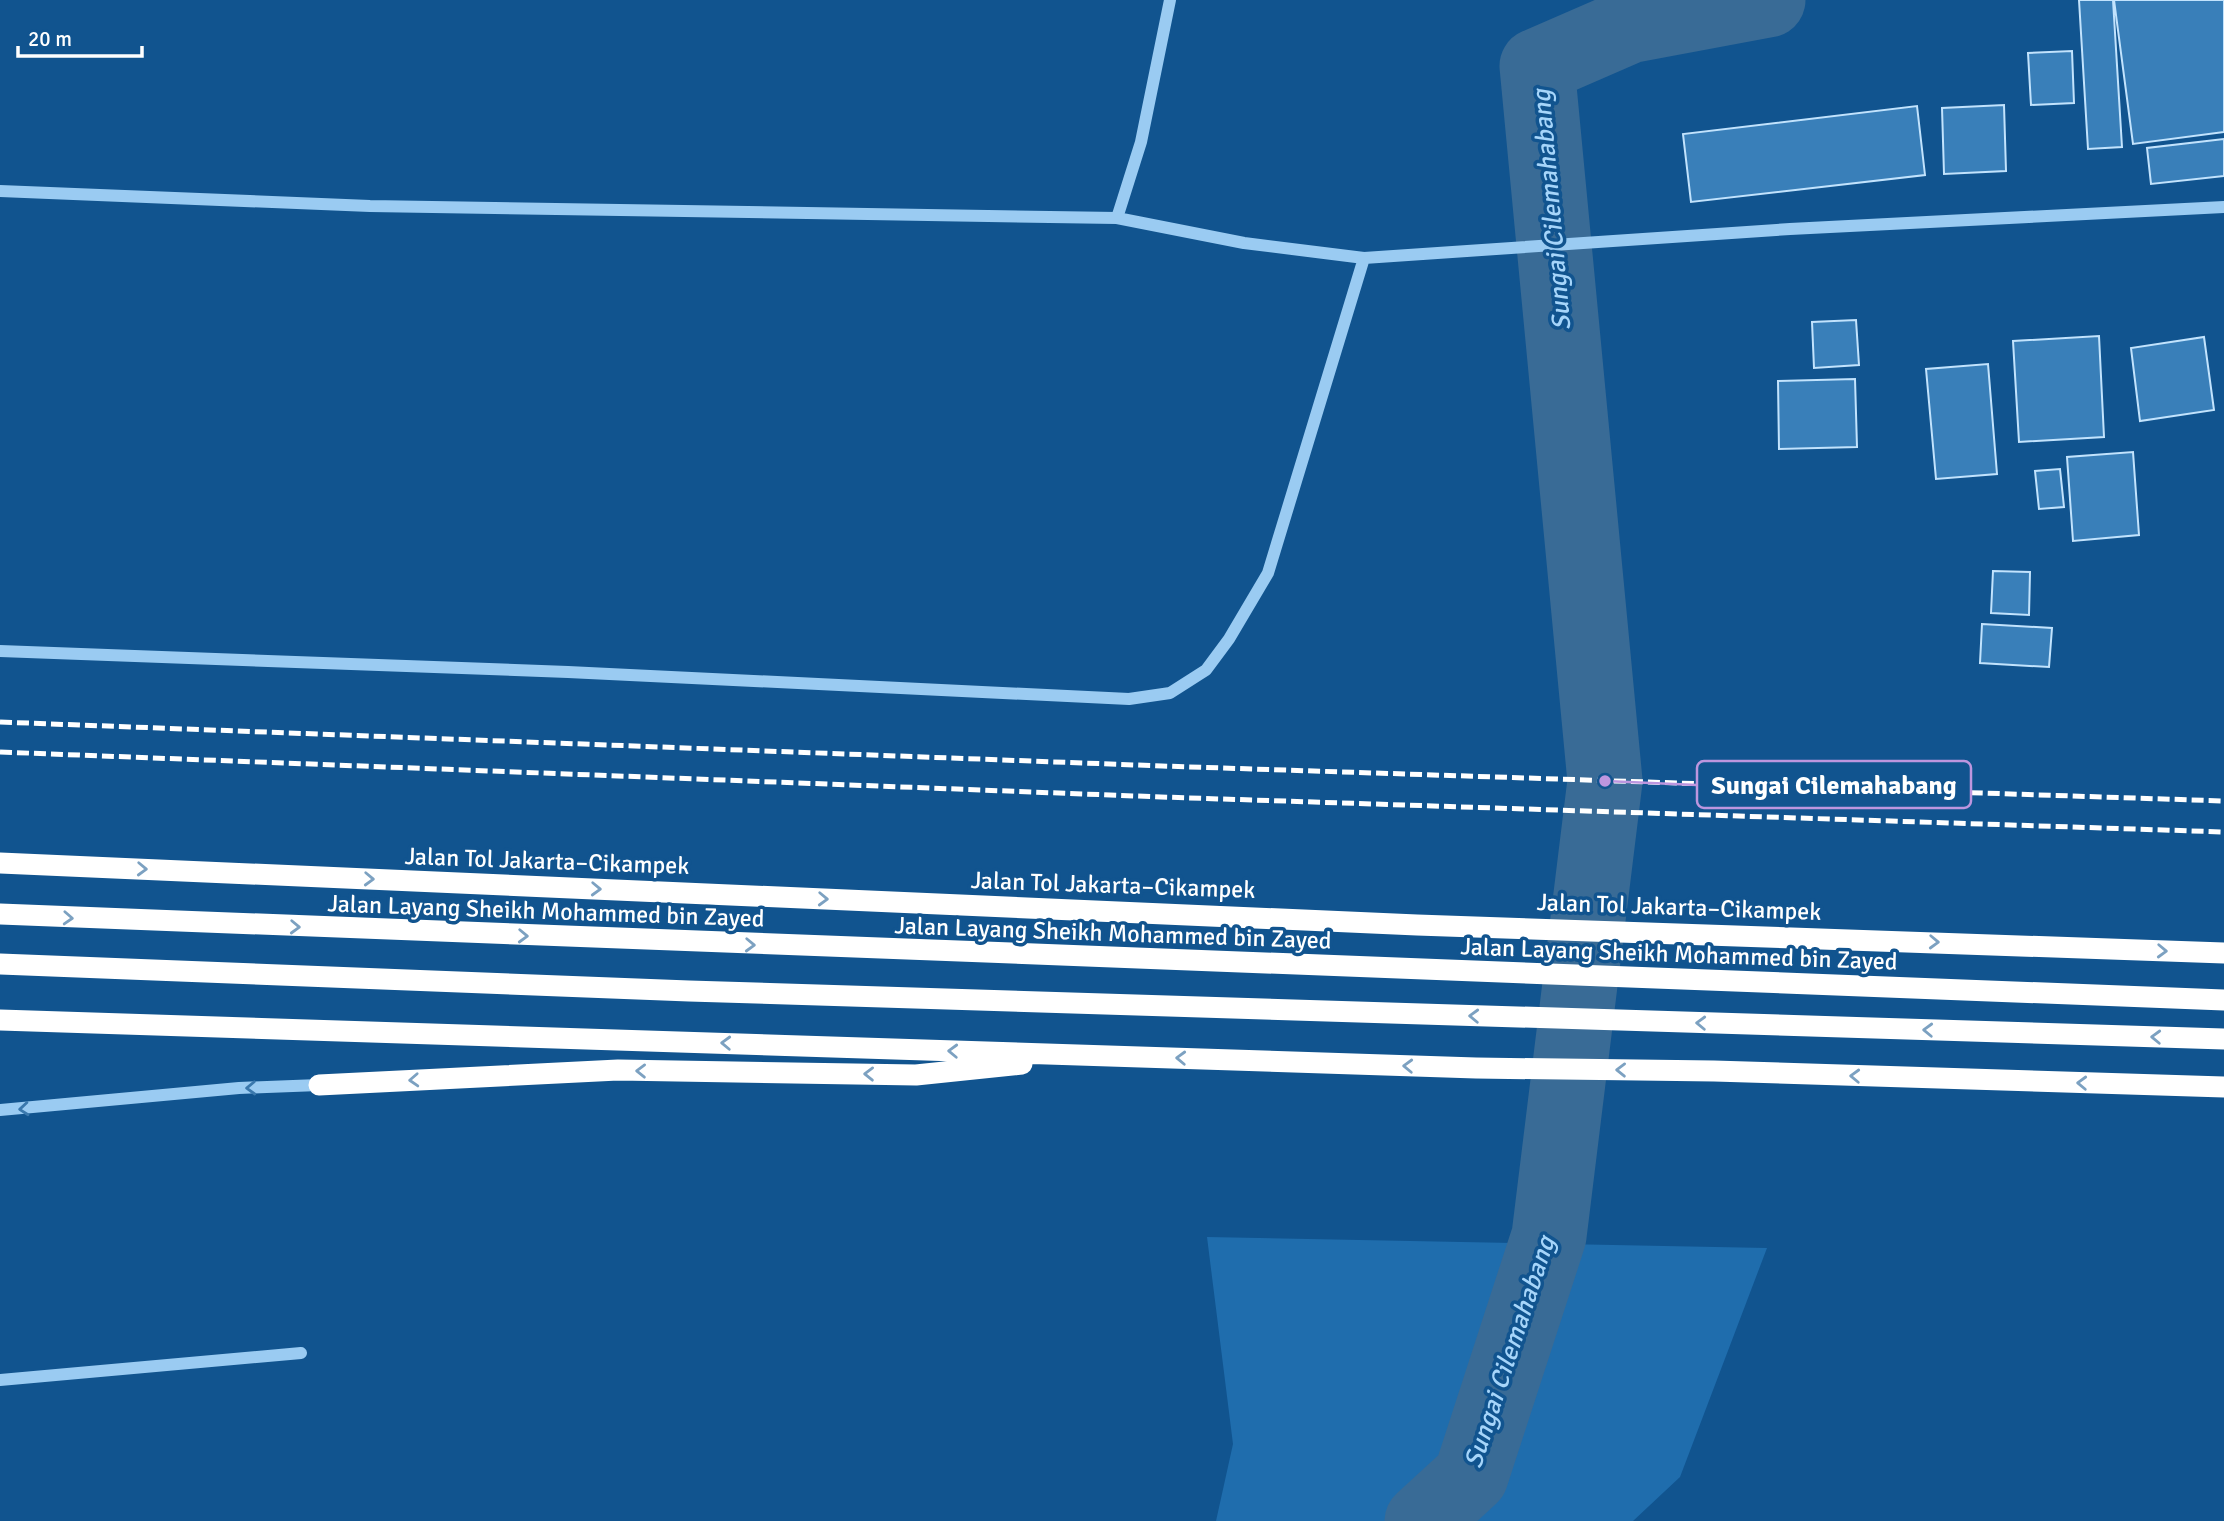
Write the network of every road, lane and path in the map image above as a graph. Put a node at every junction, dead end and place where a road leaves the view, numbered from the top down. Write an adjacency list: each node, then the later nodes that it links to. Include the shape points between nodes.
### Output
1 (1170, 0): 4 (street, via 1141,142)
2 (0, 191): 4 (street, via 370,206)
3 (2224, 207): 5 (street, via 1647,237)
4 (1116, 218): 5 (street, via 1244,243)
5 (1364, 258): 6 (street, via 1268,573 1206,670 1170,693 1129,699)
6 (0, 651)
7 (0, 863): 9 (highway, Jalan Tol Jakarta–Cikampek, one-way to 9, via 1417,925)
8 (0, 915): 11 (highway, Jalan Layang Sheikh Mohammed bin Zayed, one-way to 11)
9 (2224, 953)
10 (0, 964): 13 (highway, one-way to 10, via 703,992)
11 (2224, 1000)
12 (0, 1020): 14 (highway, one-way to 12)
13 (2224, 1039)
14 (1107, 1056): 15 (highway, one-way to 15, via 916,1075 618,1070); 16 (highway, one-way to 14)
15 (319, 1085): 17 (street, one-way to 17)
16 (2224, 1087)
17 (0, 1110)
18 (301, 1353): 19 (street)
19 (0, 1380)

